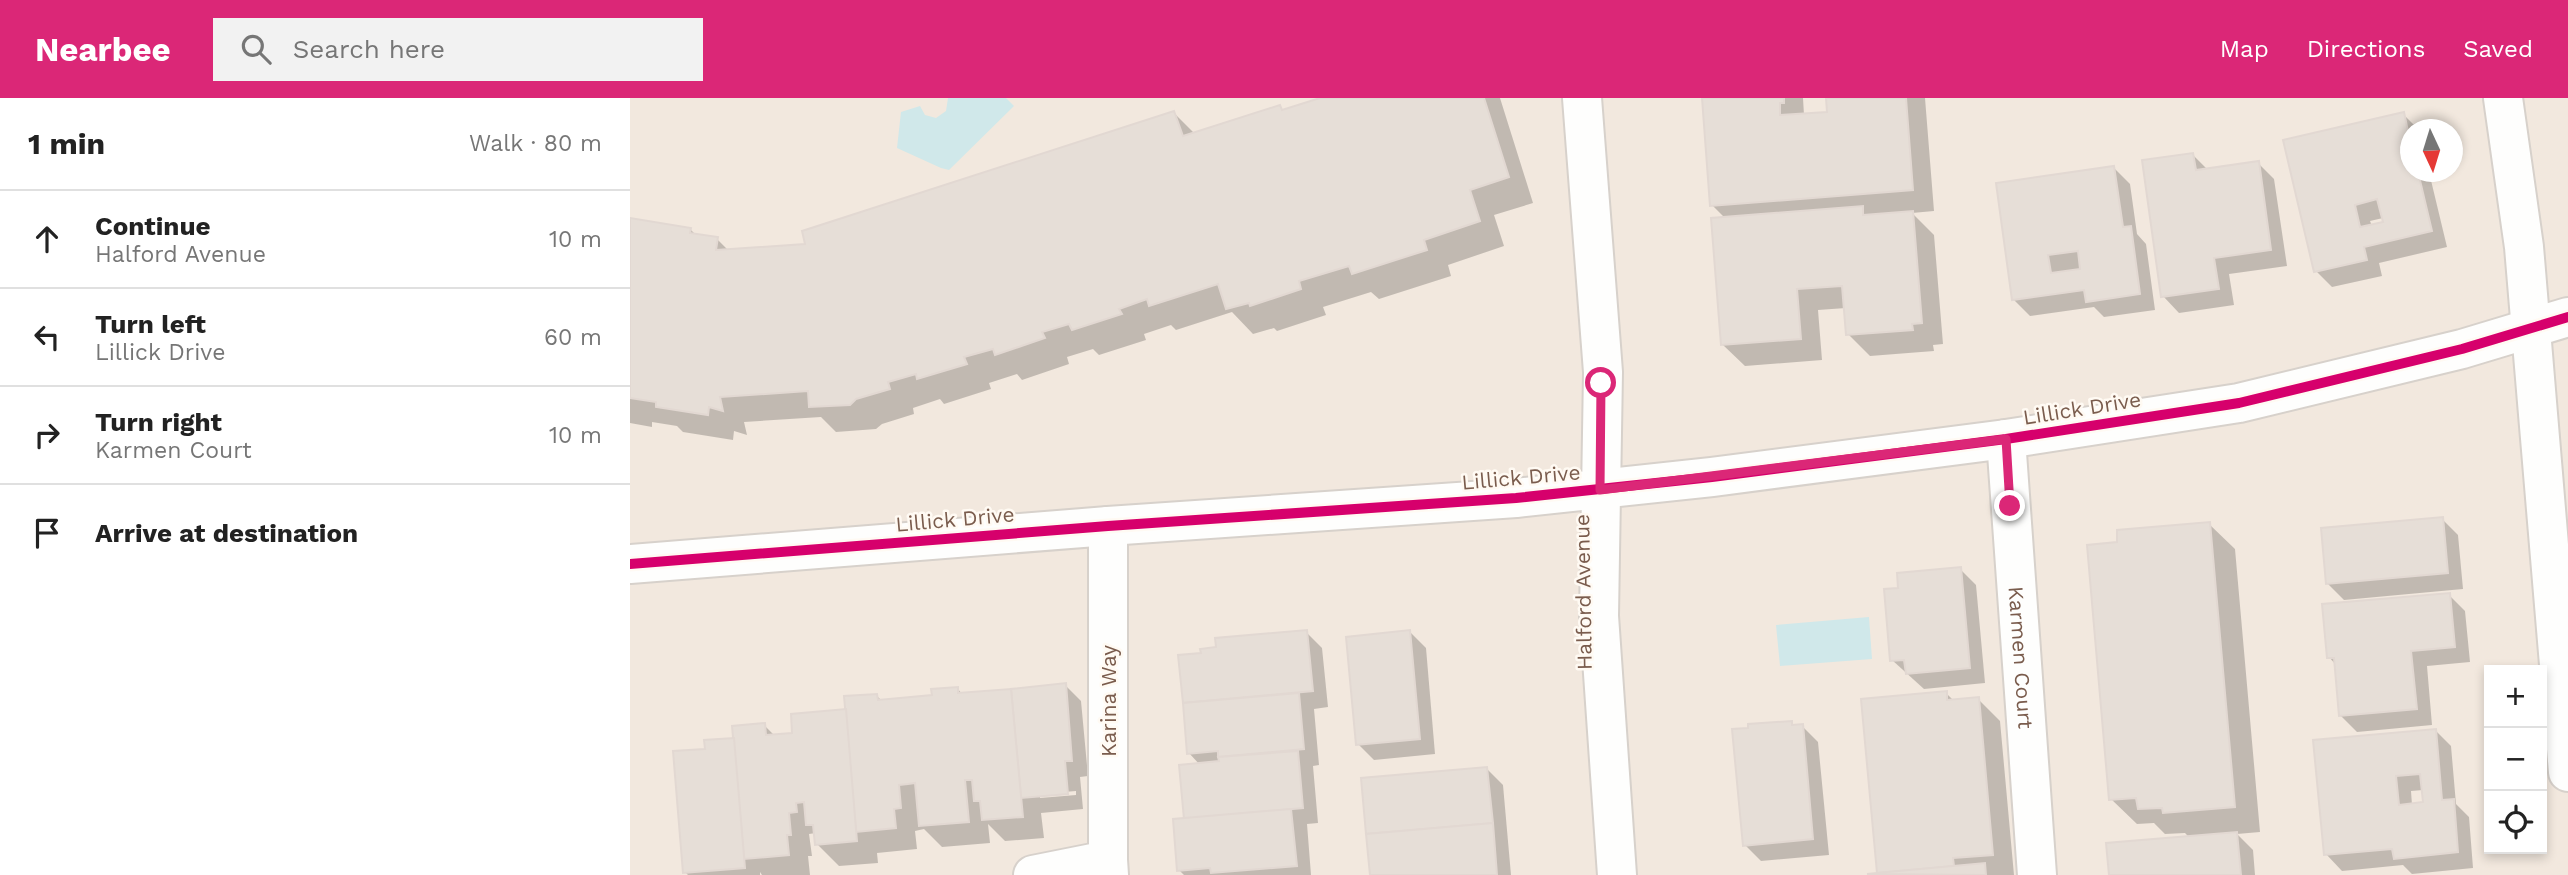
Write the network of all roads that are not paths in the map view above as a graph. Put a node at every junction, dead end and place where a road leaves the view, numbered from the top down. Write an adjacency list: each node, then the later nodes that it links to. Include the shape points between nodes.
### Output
1 (1582, 98): 6 (street, Halford Avenue, via 1603,372)
2 (2503, 98): 4 (street)
3 (2568, 317): 4 (street, Lillick Drive)
4 (2531, 328): 5 (street, Lillick Drive, via 2239,403); 9 (street)
5 (2006, 439): 6 (street, Lillick Drive); 13 (street, Karmen Court)
6 (1600, 490): 7 (street, Lillick Drive); 12 (street, Halford Avenue, via 1600,616)
7 (1108, 526): 8 (street, Lillick Drive); 10 (street, Karina Way)
8 (630, 564)
9 (2568, 772)
10 (1109, 867): 11 (street)
11 (1033, 875)
12 (1617, 875)
13 (2037, 875)

